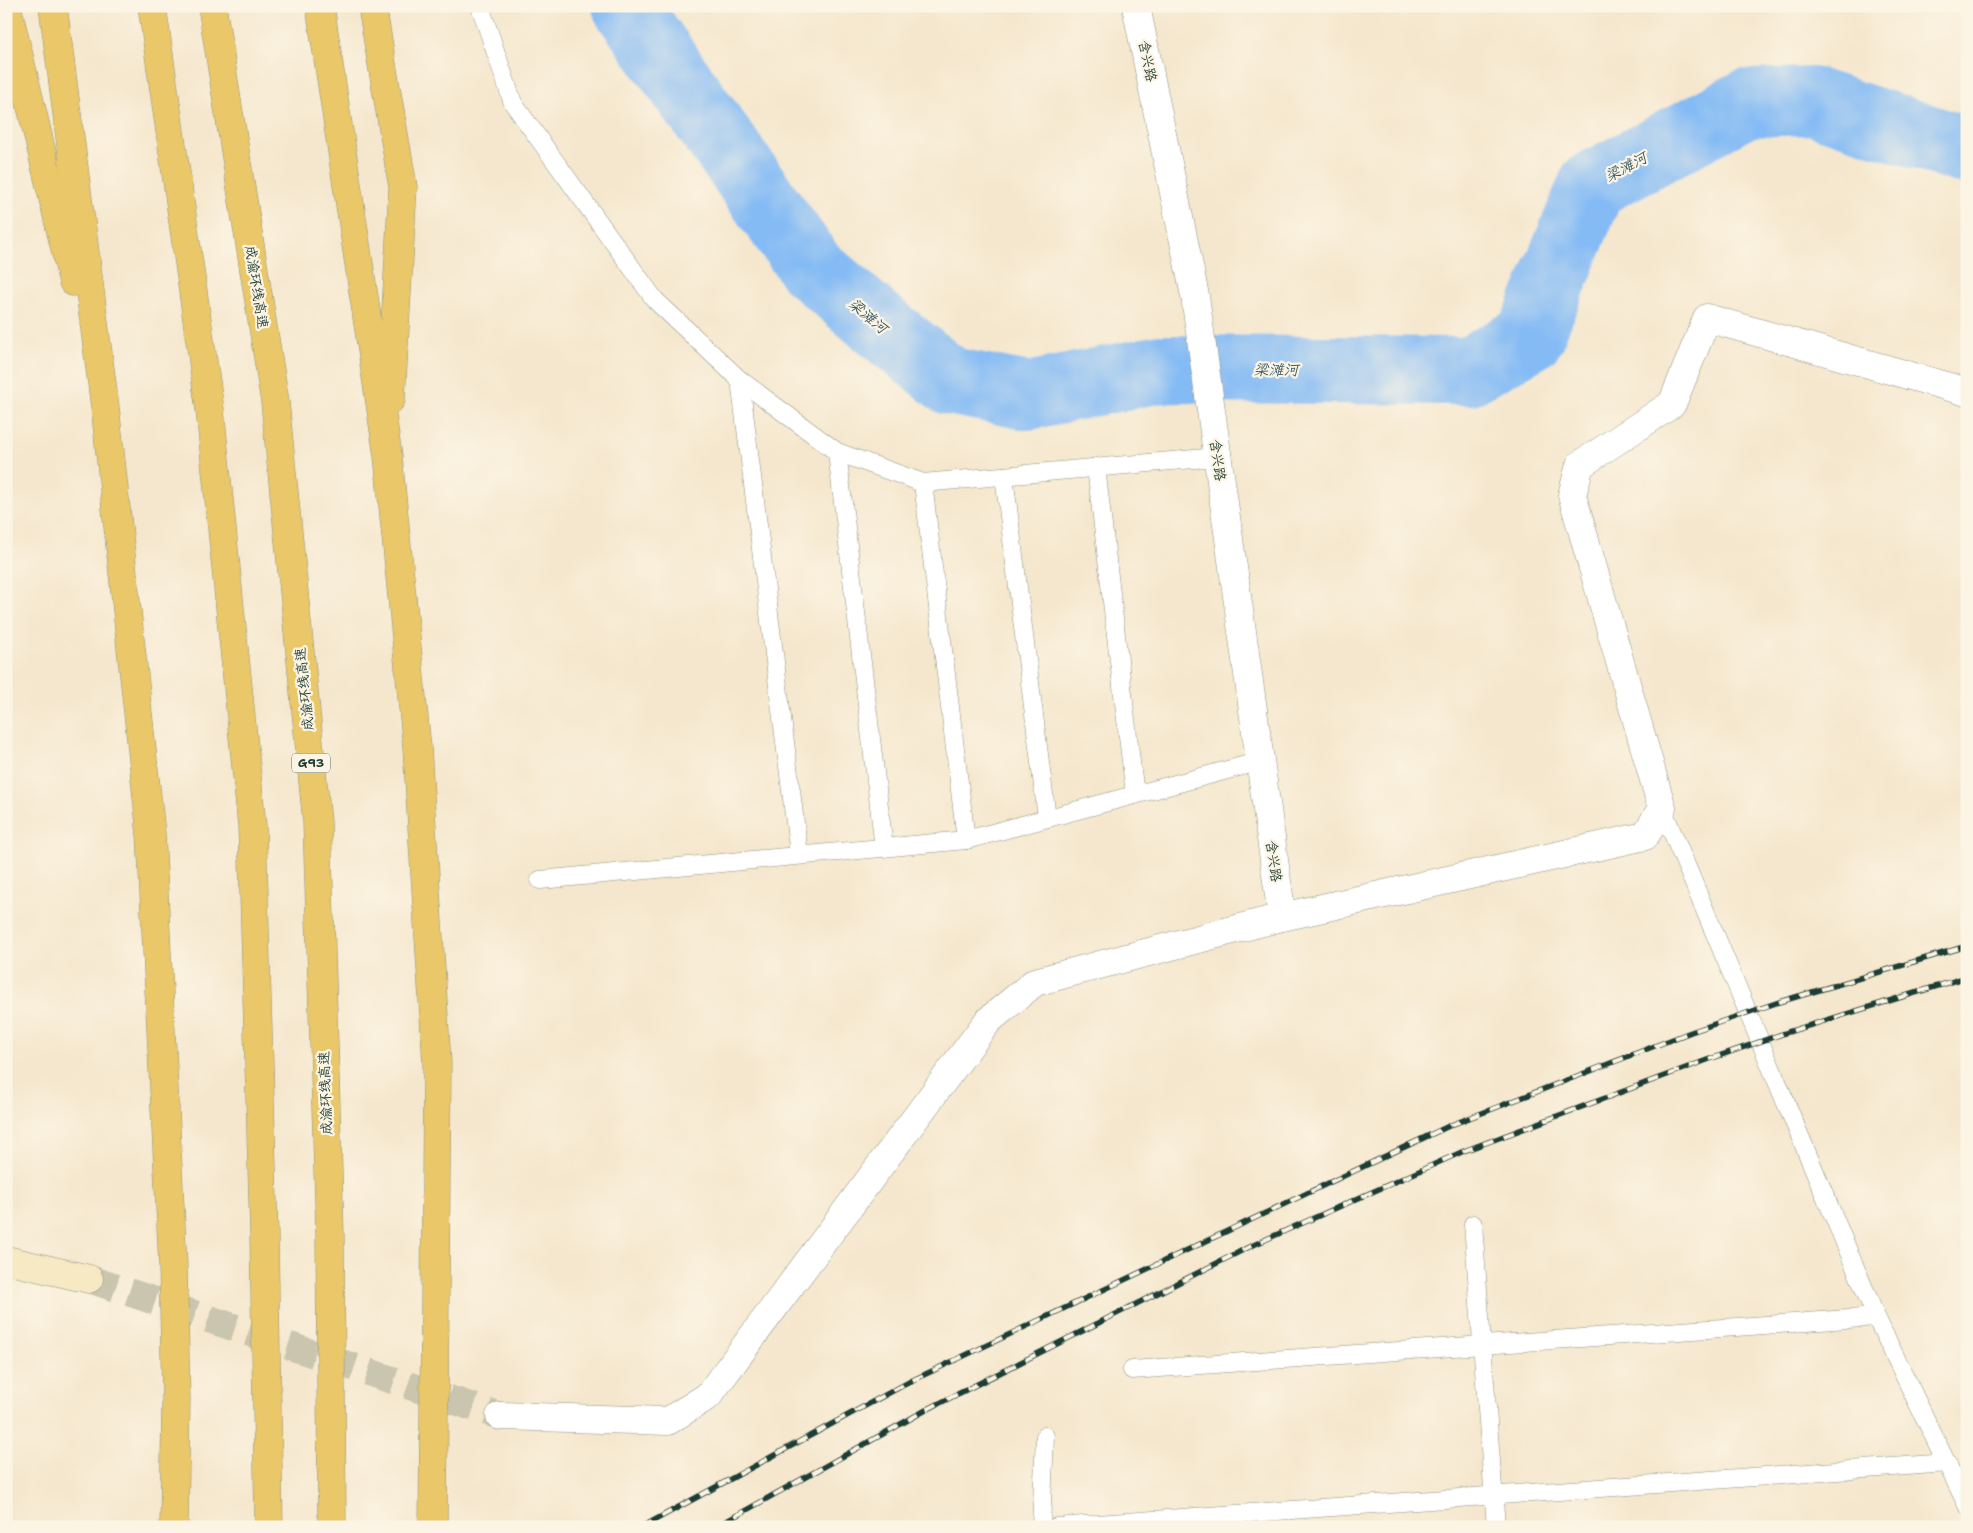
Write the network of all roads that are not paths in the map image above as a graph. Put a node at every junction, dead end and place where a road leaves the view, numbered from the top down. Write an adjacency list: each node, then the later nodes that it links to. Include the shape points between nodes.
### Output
1 (152, 6): 39 (highway, via 210,410 252,826)
2 (212, 6): 40 (highway, 成渝环线高速 / G93, via 275,402 317,822 330,1234)
3 (320, 6): 13 (highway)
4 (372, 6): 13 (highway, via 402,187)
5 (480, 6): 9 (lane, via 513,103 655,300)
6 (1136, 6): 14 (street, 含兴路, via 1195,296)
7 (53, 8): 11 (highway)
8 (9, 18): 11 (highway)
9 (740, 380): 12 (lane); 24 (lane)
10 (1967, 392): 20 (street, via 1708,318 1672,404 1580,465 1572,495)
11 (106, 415): 38 (highway, via 151,834 173,1266)
12 (837, 452): 17 (lane); 23 (lane)
13 (388, 456): 41 (highway, via 417,748 437,1064)
14 (1217, 456): 15 (lane); 18 (street, 含兴路)
15 (1096, 467): 16 (lane); 19 (lane)
16 (1004, 476): 17 (lane); 21 (lane)
17 (923, 483): 22 (lane)
18 (1261, 761): 19 (lane); 26 (street, 含兴路)
19 (1135, 794): 21 (lane)
20 (1662, 808): 26 (street, via 1645,836); 30 (lane)
21 (1047, 818): 22 (lane)
22 (966, 840): 23 (lane)
23 (884, 848): 24 (lane)
24 (799, 855): 25 (lane)
25 (540, 880)
26 (1282, 917): 33 (street, via 1035,982 988,1021 708,1396 668,1422)
27 (1473, 1224): 31 (lane)
28 (6, 1260): 29 (street)
29 (90, 1279)
30 (1876, 1317): 31 (lane); 35 (lane)
31 (1482, 1345): 32 (lane); 36 (lane)
32 (1132, 1370)
33 (500, 1416)
34 (1045, 1436): 42 (lane)
35 (1948, 1463): 36 (lane); 37 (lane)
36 (1494, 1496): 43 (lane); 44 (lane)
37 (1967, 1505)
38 (174, 1527)
39 (269, 1527)
40 (332, 1527)
41 (433, 1527)
42 (1041, 1527)
43 (1056, 1527)
44 (1496, 1527)

